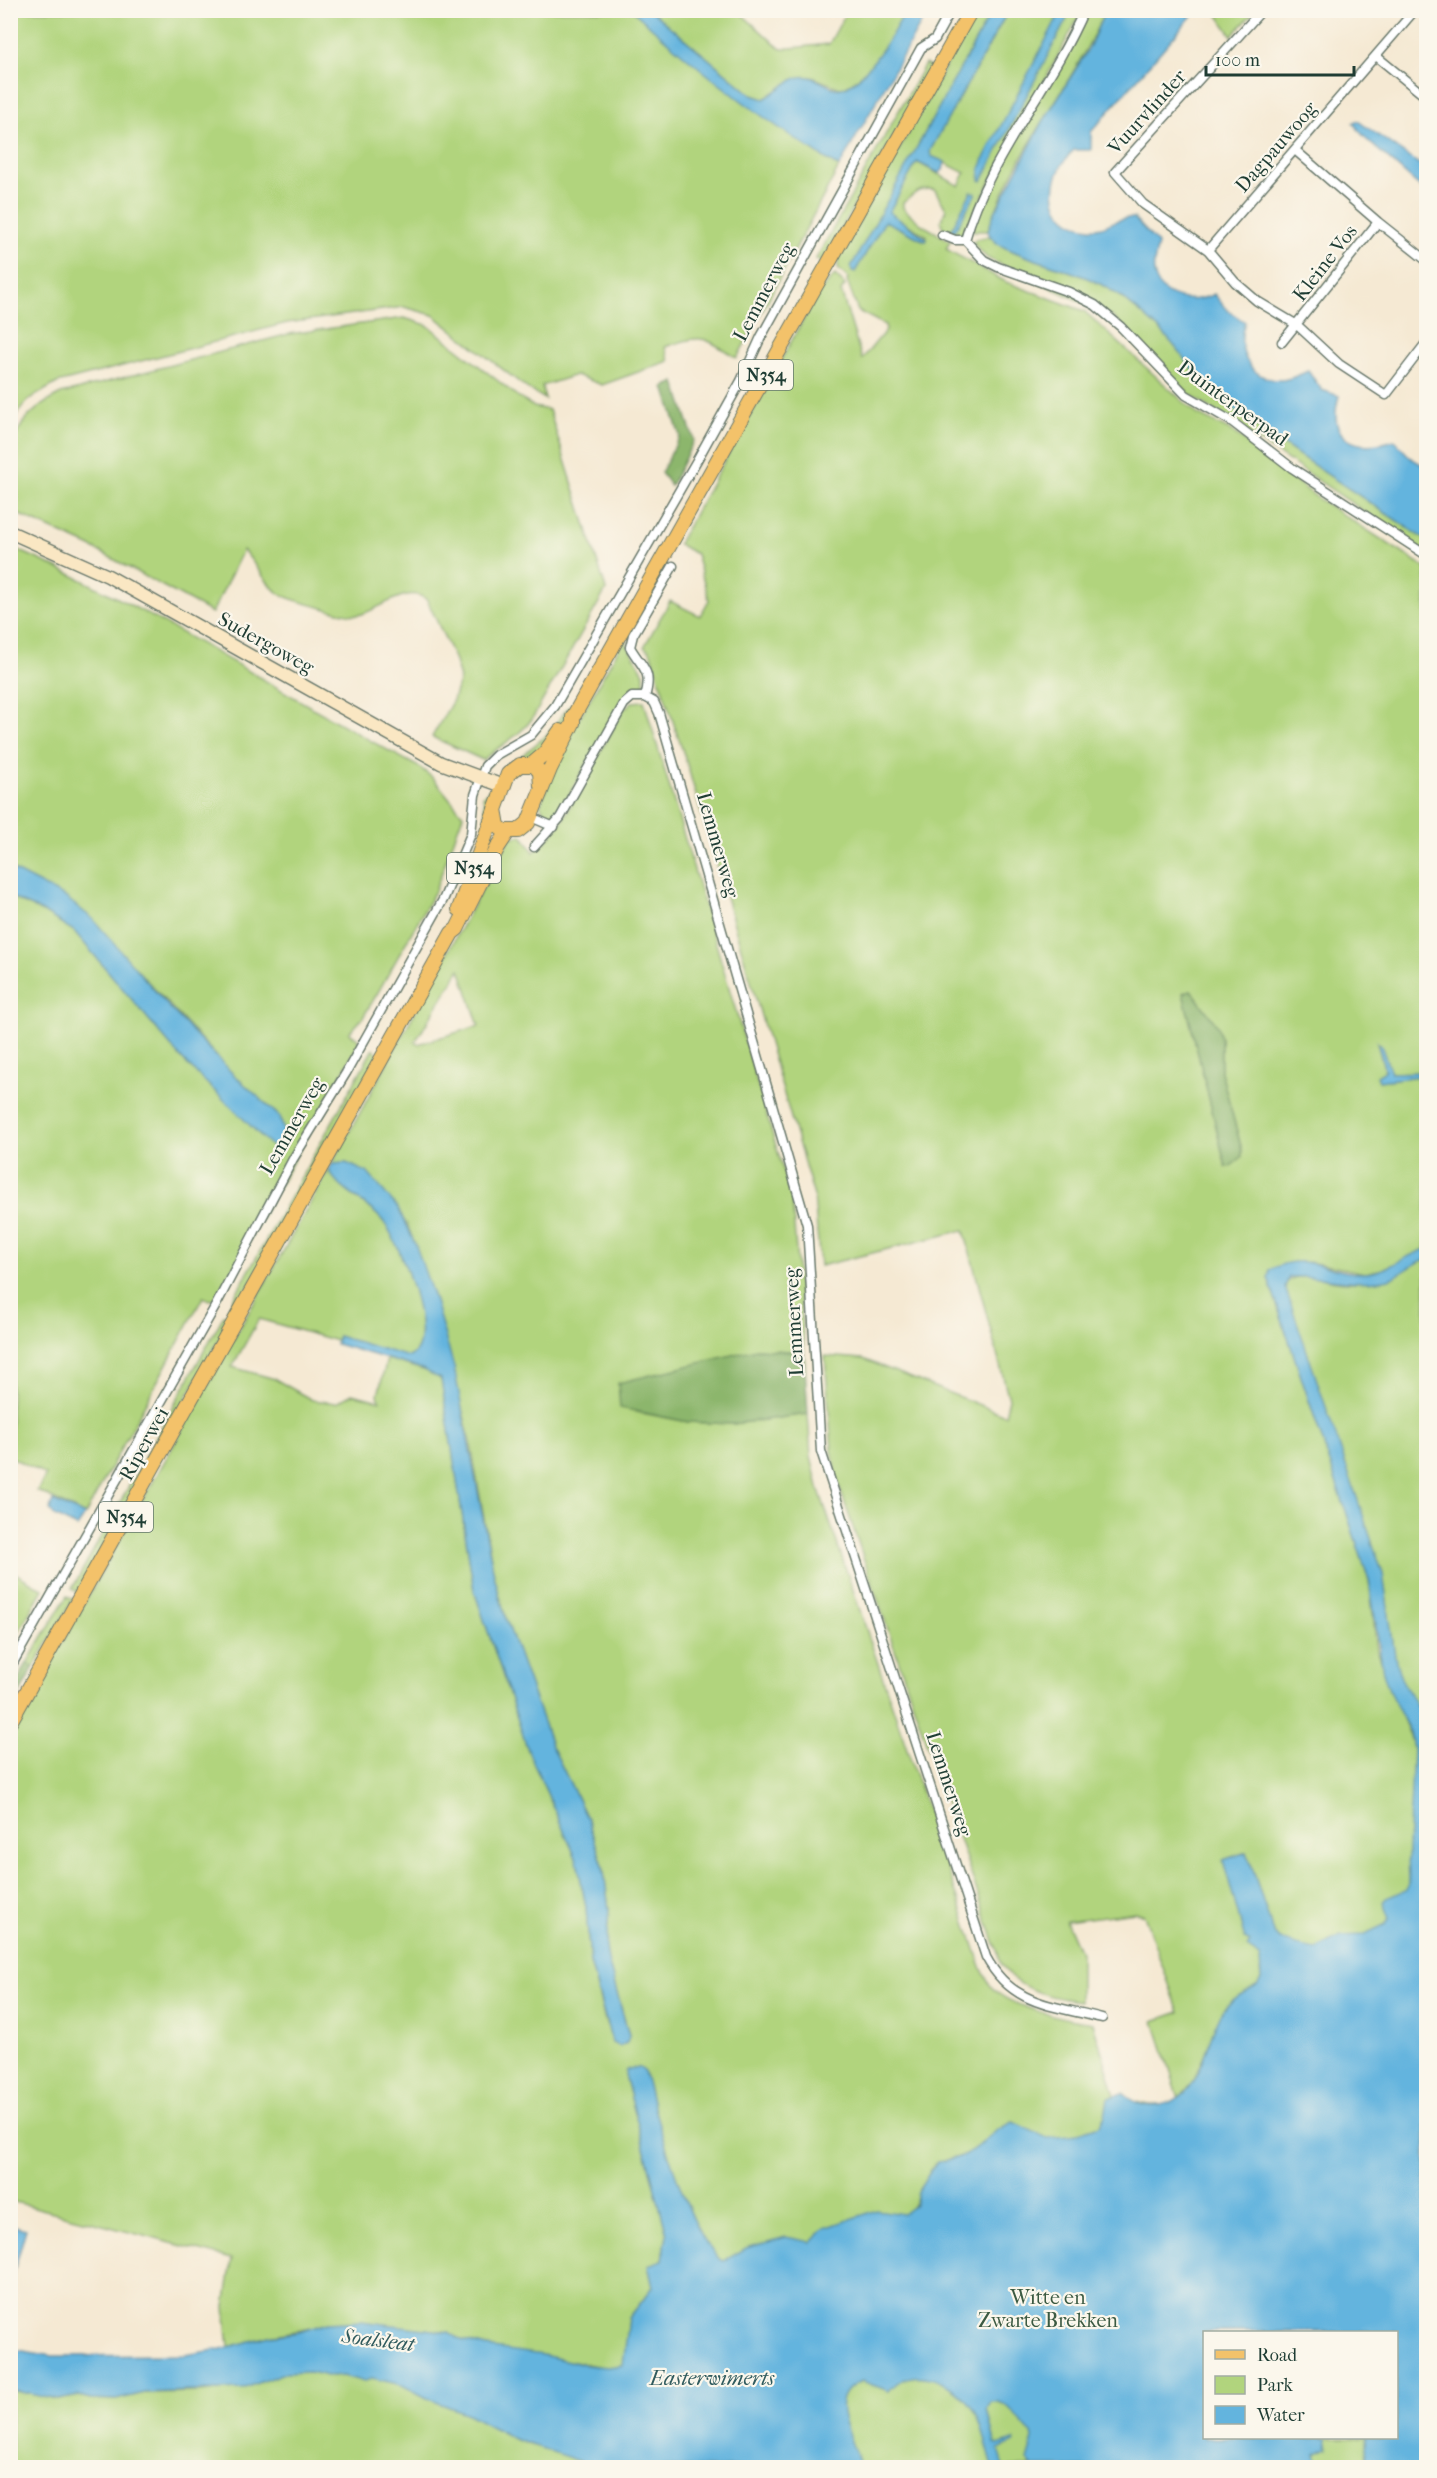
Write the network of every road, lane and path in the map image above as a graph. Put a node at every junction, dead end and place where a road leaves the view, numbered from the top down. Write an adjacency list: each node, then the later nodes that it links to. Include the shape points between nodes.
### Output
1 (951, 10): 23 (street, Lemmerweg, via 935,39 925,43 919,52 708,441 555,706 527,738 490,759)
2 (971, 10): 21 (main road, N354)
3 (1084, 10): 11 (street, via 1067,47 994,172)
4 (1262, 10): 12 (street, Vuurvlinder, via 1115,172 1143,204)
5 (1415, 10): 6 (street, Dagpauwoog)
6 (1376, 56): 7 (street); 8 (street, Dagpauwoog)
7 (1426, 97)
8 (1296, 150): 9 (street); 12 (street, Dagpauwoog)
9 (1378, 222): 13 (street); 14 (street, Kleine Vos)
10 (942, 235): 11 (street)
11 (965, 240): 18 (street, Duinterperpad, via 984,260 1095,305 1186,395 1231,421 1307,478)
12 (1208, 250): 14 (street, Kleine Vos, via 1257,301)
13 (1426, 260)
14 (1297, 325): 15 (street, Kleine Vos); 16 (street, Kleine Vos, via 1339,364 1386,395)
15 (1282, 342)
16 (1426, 343)
17 (10, 532): 23 (street, Sudergoweg, via 108,576 419,752)
18 (1426, 555)
19 (673, 566): 20 (street, via 630,641 648,674)
20 (645, 697): 28 (street, via 630,698 621,708); 35 (street, Lemmerweg, via 654,702 659,713 807,1225 821,1451 986,1957 996,1976 1022,1997)
21 (573, 717): 22 (main road, N354); 25 (main road, N354)
22 (531, 765): 24 (main road, N354, via 513,768); 25 (main road, via 540,770)
23 (480, 778): 24 (street, Sudergoweg); 32 (street, Lemmerweg, via 471,834 452,884 293,1159)
24 (503, 786): 26 (main road, N354)
25 (542, 788): 27 (main road, N354)
26 (495, 809): 29 (main road, N354, via 498,826); 31 (main road, N354)
27 (531, 817): 28 (street); 29 (main road, N354, via 524,827)
28 (554, 827): 30 (street)
29 (508, 832): 31 (main road, N354)
30 (534, 847)
31 (452, 933): 34 (main road, Riperwei / N354)
32 (215, 1307): 33 (street, Riperwei)
33 (10, 1668)
34 (10, 1722)
35 (1102, 2018)

